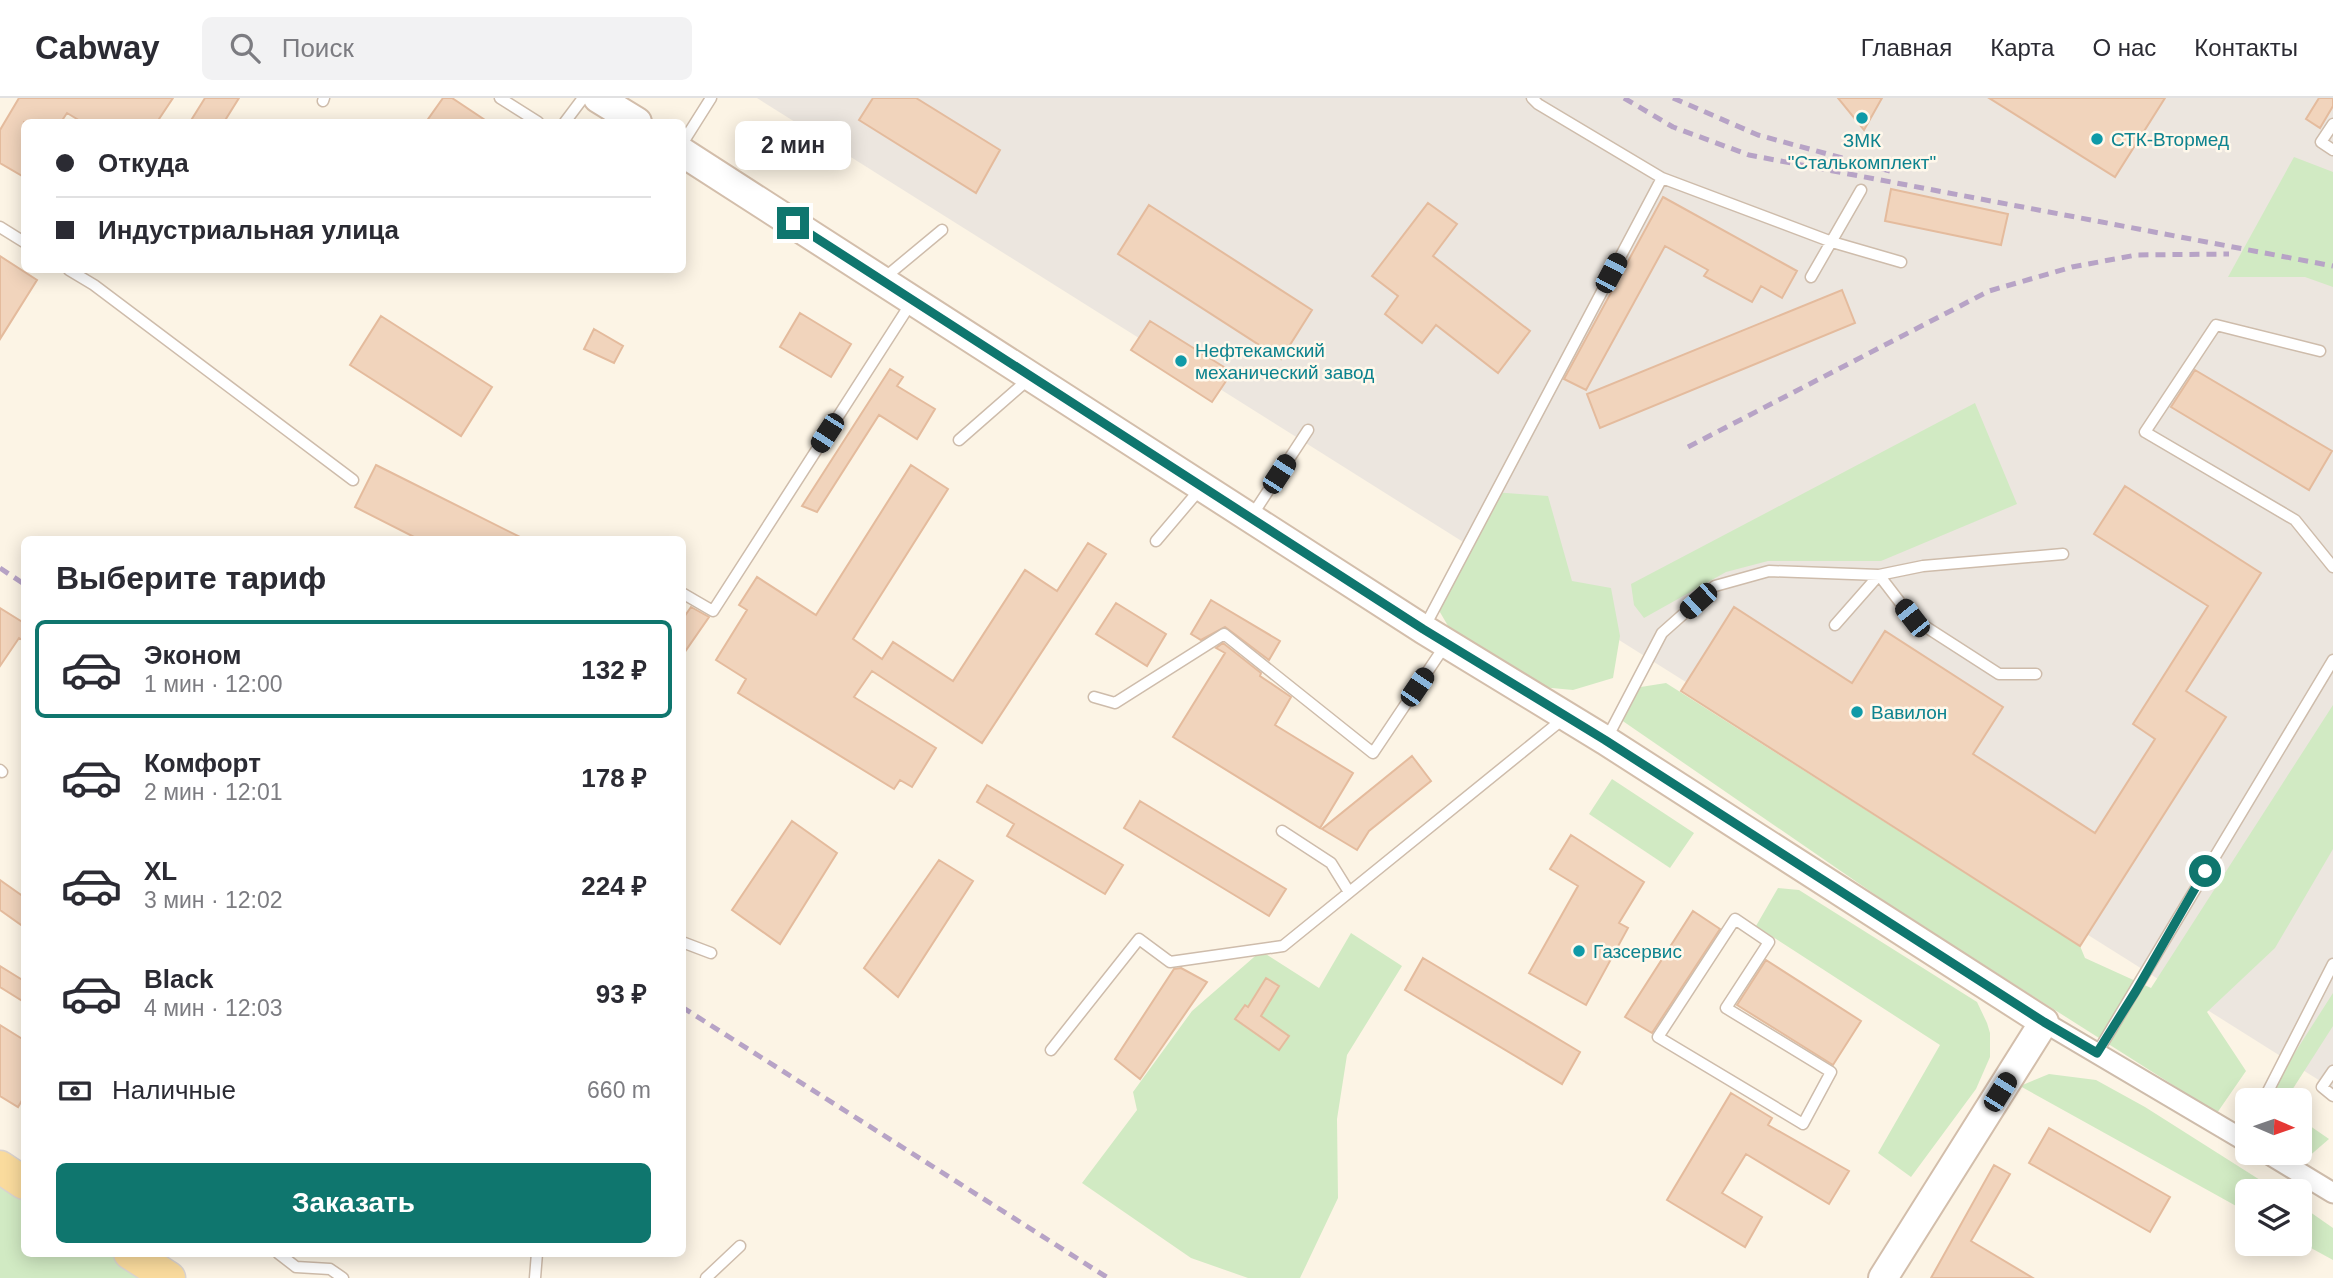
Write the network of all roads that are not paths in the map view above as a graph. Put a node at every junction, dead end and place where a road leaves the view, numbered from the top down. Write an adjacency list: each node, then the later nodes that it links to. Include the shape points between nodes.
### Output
1 (500, 98): 6 (lane)
2 (583, 98): 7 (lane)
3 (598, 98): 8 (main road)
4 (710, 98): 10 (lane)
5 (1532, 98): 13 (lane)
6 (533, 119)
7 (567, 119)
8 (632, 119)
9 (2333, 124): 11 (lane, via 2321,142)
10 (686, 137)
11 (2333, 150)
12 (686, 155): 22 (main road)
13 (1661, 178): 18 (lane); 37 (lane)
14 (1861, 190): 18 (lane)
15 (0, 227): 17 (lane)
16 (942, 230): 22 (lane)
17 (21, 240)
18 (1832, 242): 19 (lane); 21 (lane)
19 (1900, 262)
20 (74, 273): 28 (lane)
21 (1811, 277)
22 (882, 280): 23 (main road)
23 (913, 300): 25 (main road); 35 (lane, via 713,611)
24 (2320, 351): 33 (lane, via 2216,325 2145,432 2295,520)
25 (1032, 376): 27 (lane); 29 (main road)
26 (1308, 430): 30 (lane)
27 (959, 440)
28 (353, 480)
29 (1203, 486): 30 (main road); 31 (lane)
30 (1251, 517): 37 (main road)
31 (1156, 541)
32 (2063, 554): 34 (lane, via 1923,566)
33 (2333, 567)
34 (1879, 575): 36 (lane); 39 (lane, via 1912,618 1999,674); 42 (lane, via 1769,571 1715,586 1662,633)
35 (686, 595)
36 (1835, 625)
37 (1435, 636): 40 (lane, via 1373,753 1224,634 1115,703); 41 (main road)
38 (2333, 660): 50 (lane)
39 (2036, 674)
40 (1094, 697)
41 (1566, 716): 42 (main road); 44 (lane)
42 (1605, 740): 48 (main road)
43 (1282, 831): 44 (lane, via 1331,863)
44 (1349, 892): 49 (lane, via 1283,946 1170,962 1139,939)
45 (686, 944): 46 (lane)
46 (711, 953)
47 (2333, 964): 53 (lane)
48 (2044, 1022): 50 (street); 68 (main road)
49 (1051, 1050)
50 (2097, 1053): 55 (street)
51 (1831, 1072): 51 (lane, via 1803,1124 1658,1037 1735,919 1769,942 1726,1008)
52 (2333, 1072): 54 (lane, via 2322,1087)
53 (2270, 1088)
54 (2333, 1096)
55 (2235, 1131)
56 (2291, 1166): 59 (street)
57 (0, 1167): 58 (main road)
58 (21, 1181)
59 (2332, 1188)
60 (740, 1246): 67 (lane)
61 (136, 1257): 64 (main road)
62 (283, 1257): 65 (lane, via 296,1267 330,1269)
63 (537, 1257): 66 (lane)
64 (169, 1278)
65 (343, 1278)
66 (535, 1278)
67 (706, 1278)
68 (1882, 1278)

